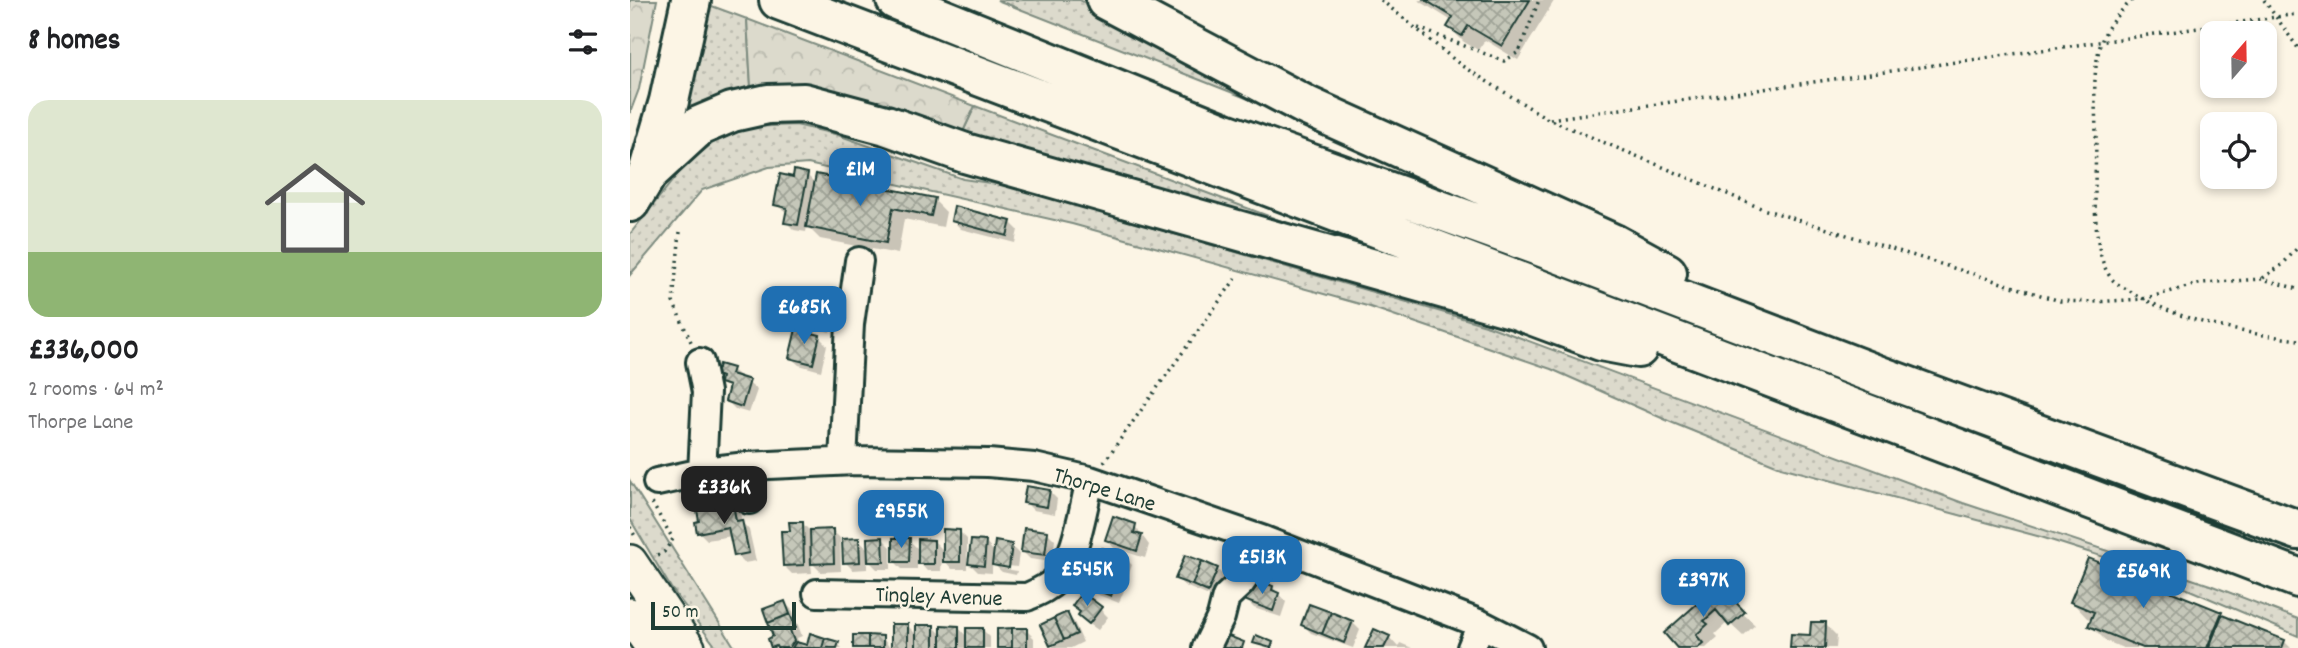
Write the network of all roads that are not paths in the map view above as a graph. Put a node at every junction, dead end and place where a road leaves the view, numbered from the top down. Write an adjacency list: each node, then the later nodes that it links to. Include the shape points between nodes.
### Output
1 (691, 0): 5 (highway, via 669,100)
2 (779, 0): 9 (highway)
3 (896, 0): 7 (highway, via 1225,133)
4 (1106, 0): 7 (highway, via 1307,106 1614,244)
5 (639, 187): 9 (highway, via 699,126 768,104 804,103 1516,309 1601,341)
6 (859, 261): 10 (street, via 850,324)
7 (1795, 342): 16 (highway)
8 (700, 362): 12 (street, via 706,392)
9 (1752, 369): 19 (highway)
10 (843, 461): 11 (street, Thorpe Lane); 13 (street, Thorpe Lane, via 1000,464)
11 (747, 466): 12 (street, Thorpe Lane); 15 (street)
12 (702, 473): 14 (street, Thorpe Lane)
13 (1090, 480): 17 (street, Thorpe Lane); 20 (street, Tingley Avenue, via 1066,564 1044,590 1008,598 989,594)
14 (657, 482)
15 (750, 500)
16 (2298, 530)
17 (1264, 540): 22 (street, Thorpe Lane); 25 (street, via 1247,574 1226,597)
18 (632, 566): 24 (main road)
19 (2298, 578)
20 (831, 599)
21 (630, 615): 23 (main road)
22 (1476, 636): 26 (street, Thorpe Lane)
23 (653, 648)
24 (688, 648)
25 (1206, 648)
26 (1528, 648)

